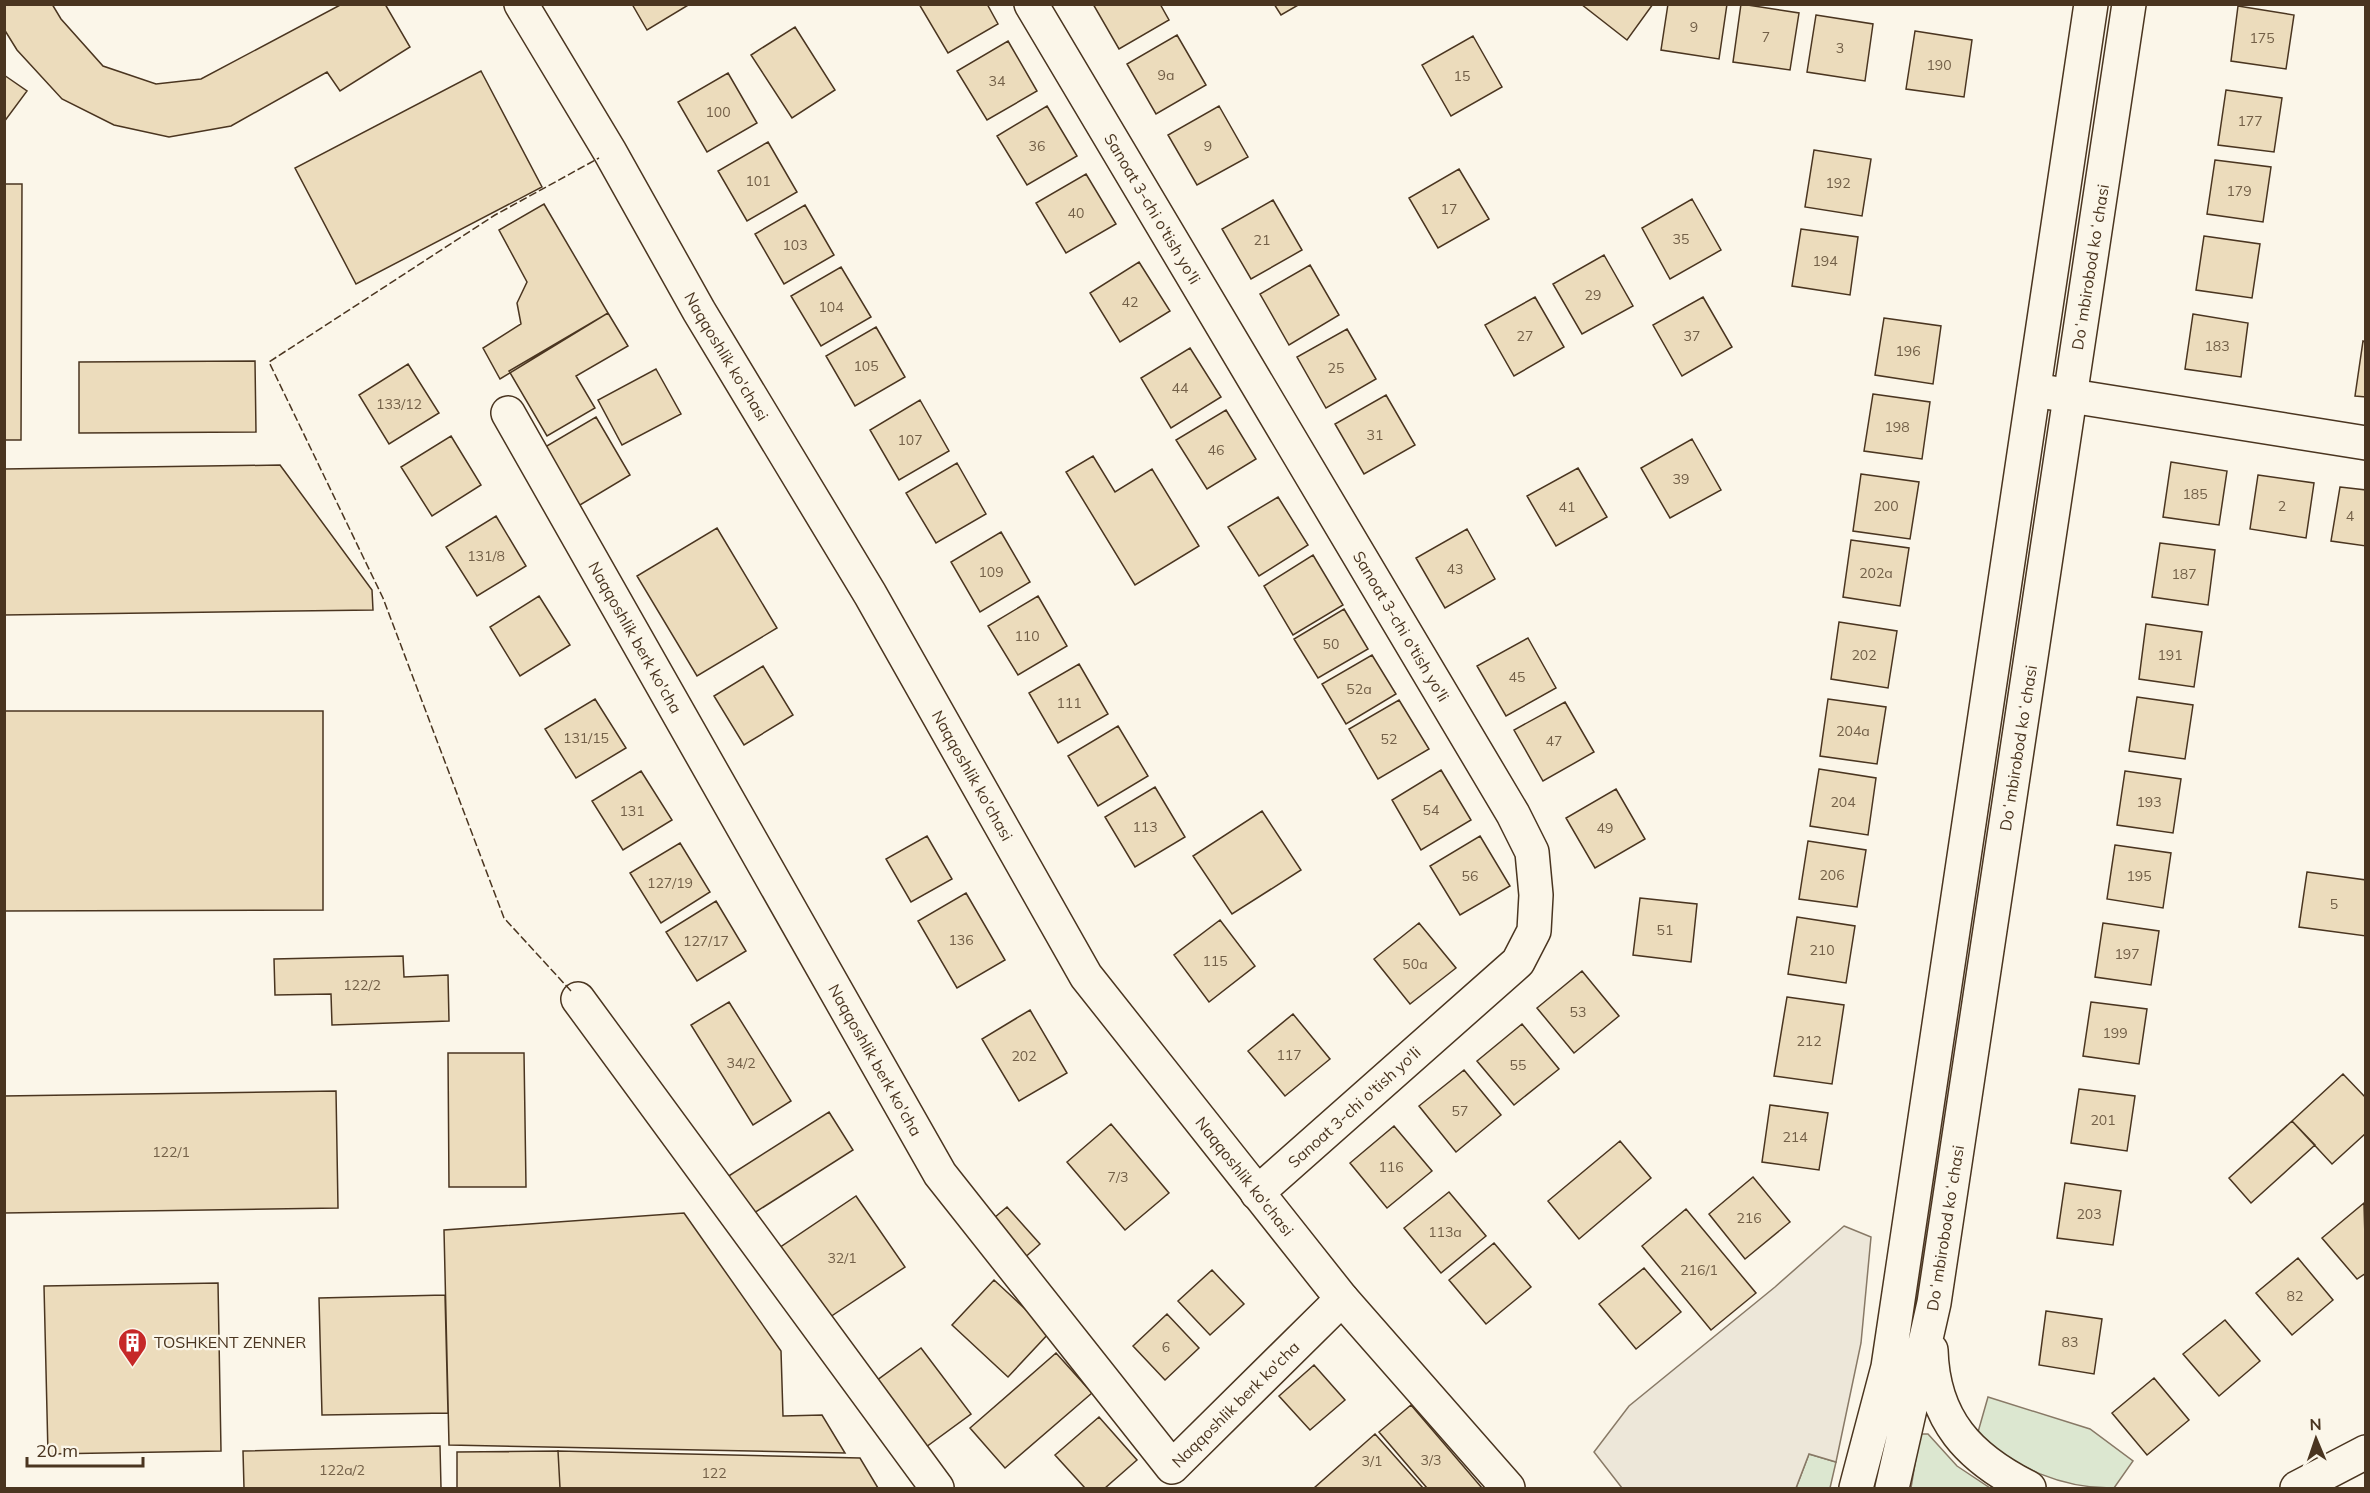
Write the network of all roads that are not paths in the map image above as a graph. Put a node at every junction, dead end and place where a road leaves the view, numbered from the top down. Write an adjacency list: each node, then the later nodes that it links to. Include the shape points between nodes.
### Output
1 (521, 4): 10 (street, Naqqoshlik ko'chasi, via 870,594 1086,976)
2 (1031, 4): 10 (street, Sanoat 3-chi o'tish yo'li, via 1532,852 1534,931 1518,962)
3 (2091, 4): 5 (street)
4 (2129, 4): 6 (street, Doʻmbirobod koʻchasi)
5 (2034, 390): 6 (street); 16 (street, via 1888,1368)
6 (2071, 396): 8 (street); 12 (street, Doʻmbirobod koʻchasi)
7 (508, 413): 11 (street, Naqqoshlik berk ko'cha, via 940,1174 1172,1467)
8 (2366, 443)
9 (578, 999): 14 (street)
10 (1257, 1193): 11 (street, Naqqoshlik ko'chasi)
11 (1342, 1299): 15 (street, Naqqoshlik ko'chasi)
12 (1934, 1303): 17 (street, Doʻmbirobod koʻchasi); 18 (street, via 1933,1379 1945,1413 1966,1447)
13 (2366, 1452): 19 (street)
14 (937, 1488)
15 (1508, 1488)
16 (1856, 1488)
17 (1892, 1488)
18 (2029, 1488)
19 (2297, 1488)

